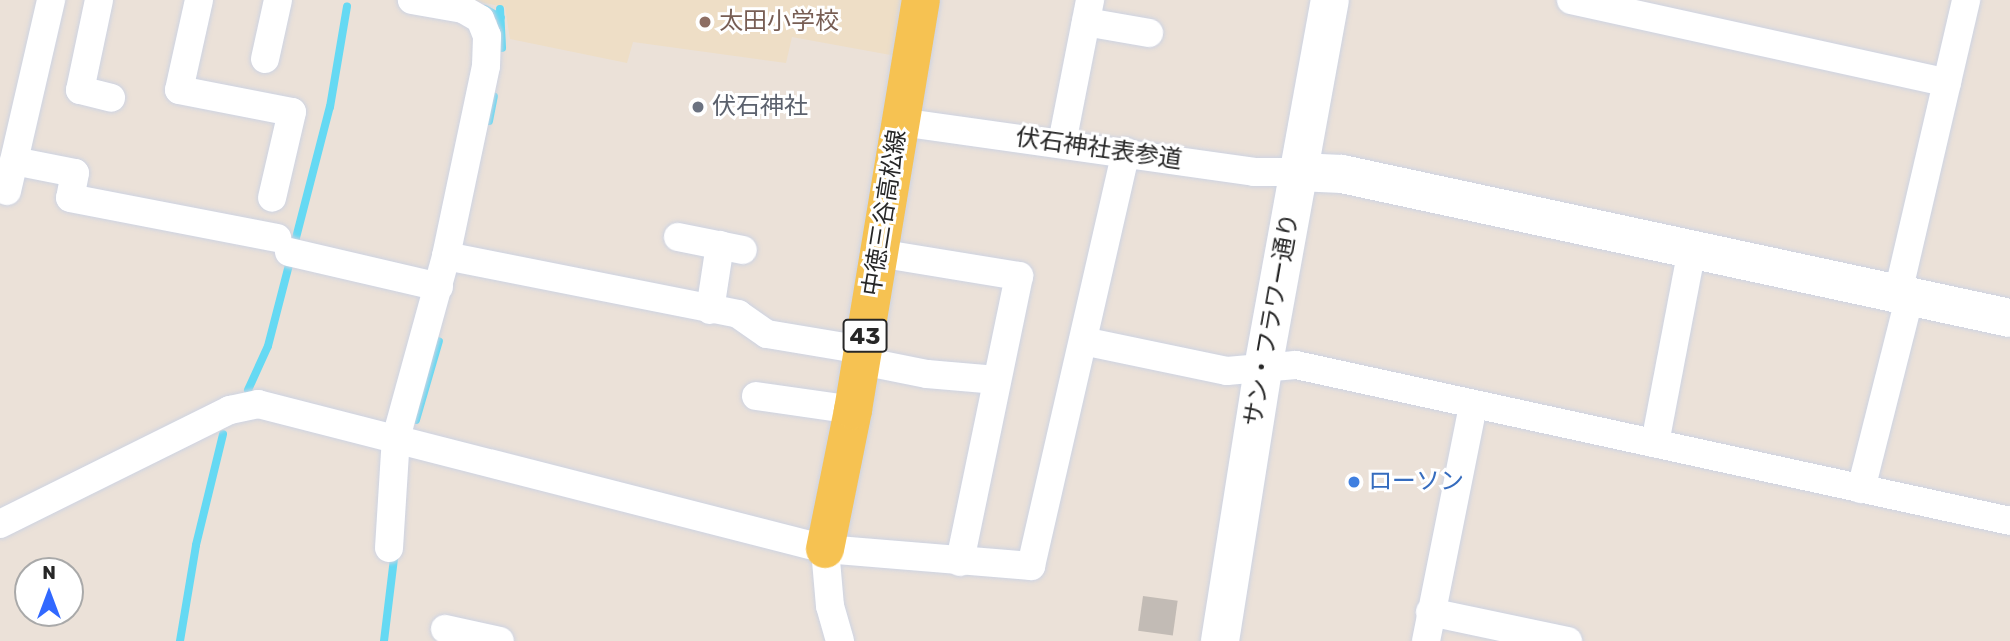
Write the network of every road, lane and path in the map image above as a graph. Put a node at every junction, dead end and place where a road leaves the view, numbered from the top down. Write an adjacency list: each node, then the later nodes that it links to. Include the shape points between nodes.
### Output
1 (51, 0): 18 (street)
2 (100, 0): 14 (street, via 80,90)
3 (199, 0): 21 (street, via 179,90 292,112)
4 (278, 0): 12 (street)
5 (412, 0): 25 (street, via 472,13 487,36 486,66)
6 (921, 0): 15 (main road, 中徳三谷高松線 / 43)
7 (1330, 0): 19 (street, サン・フラワー通り)
8 (1571, 0): 13 (street)
9 (1966, 0): 13 (street)
10 (1088, 11): 11 (street); 16 (street)
11 (1149, 33)
12 (265, 59)
13 (1947, 83): 27 (street)
14 (111, 98)
15 (900, 122): 16 (street, 伏石神社表参道); 24 (main road, 中徳三谷高松線 / 43)
16 (1062, 143): 17 (street, 伏石神社表参道)
17 (1126, 152): 19 (street, 伏石神社表参道, via 1254,172); 30 (street)
18 (14, 162): 20 (street); 26 (street, via 75,173 70,198 283,245)
19 (1298, 172): 23 (street, via 1342,174); 32 (street, サン・フラワー通り)
20 (7, 191)
21 (272, 198)
22 (678, 237): 28 (street, via 731,248)
23 (1692, 249): 27 (street); 38 (street)
24 (878, 254): 31 (main road, 中徳三谷高松線 / 43); 33 (street, via 1019,275)
25 (446, 256): 26 (street); 28 (street)
26 (439, 287): 37 (street)
27 (1904, 295): 29 (street); 39 (street)
28 (710, 310): 31 (street, via 738,314 767,334)
29 (2010, 318)
30 (1083, 341): 32 (street, via 1227,371); 44 (street, via 1031,566)
31 (862, 356): 33 (street, via 928,374); 36 (main road, 中徳三谷高松線 / 43)
32 (1263, 368): 35 (street, via 1296,365); 49 (street, サン・フラワー通り)
33 (997, 380): 44 (street)
34 (756, 396): 36 (street)
35 (1473, 406): 38 (street); 45 (street)
36 (853, 410): 43 (main road, 中徳三谷高松線 / 43)
37 (396, 438): 41 (street, via 281,409 244,405); 42 (street); 43 (street)
38 (1655, 443): 39 (street)
39 (1861, 489): 40 (street)
40 (2010, 521)
41 (0, 524)
42 (389, 548)
43 (825, 549): 44 (street); 48 (street, via 830,606)
44 (960, 562)
45 (1430, 612): 50 (street); 51 (street)
46 (445, 629): 47 (street)
47 (500, 641)
48 (840, 641)
49 (1220, 641)
50 (1426, 641)
51 (1567, 641)

